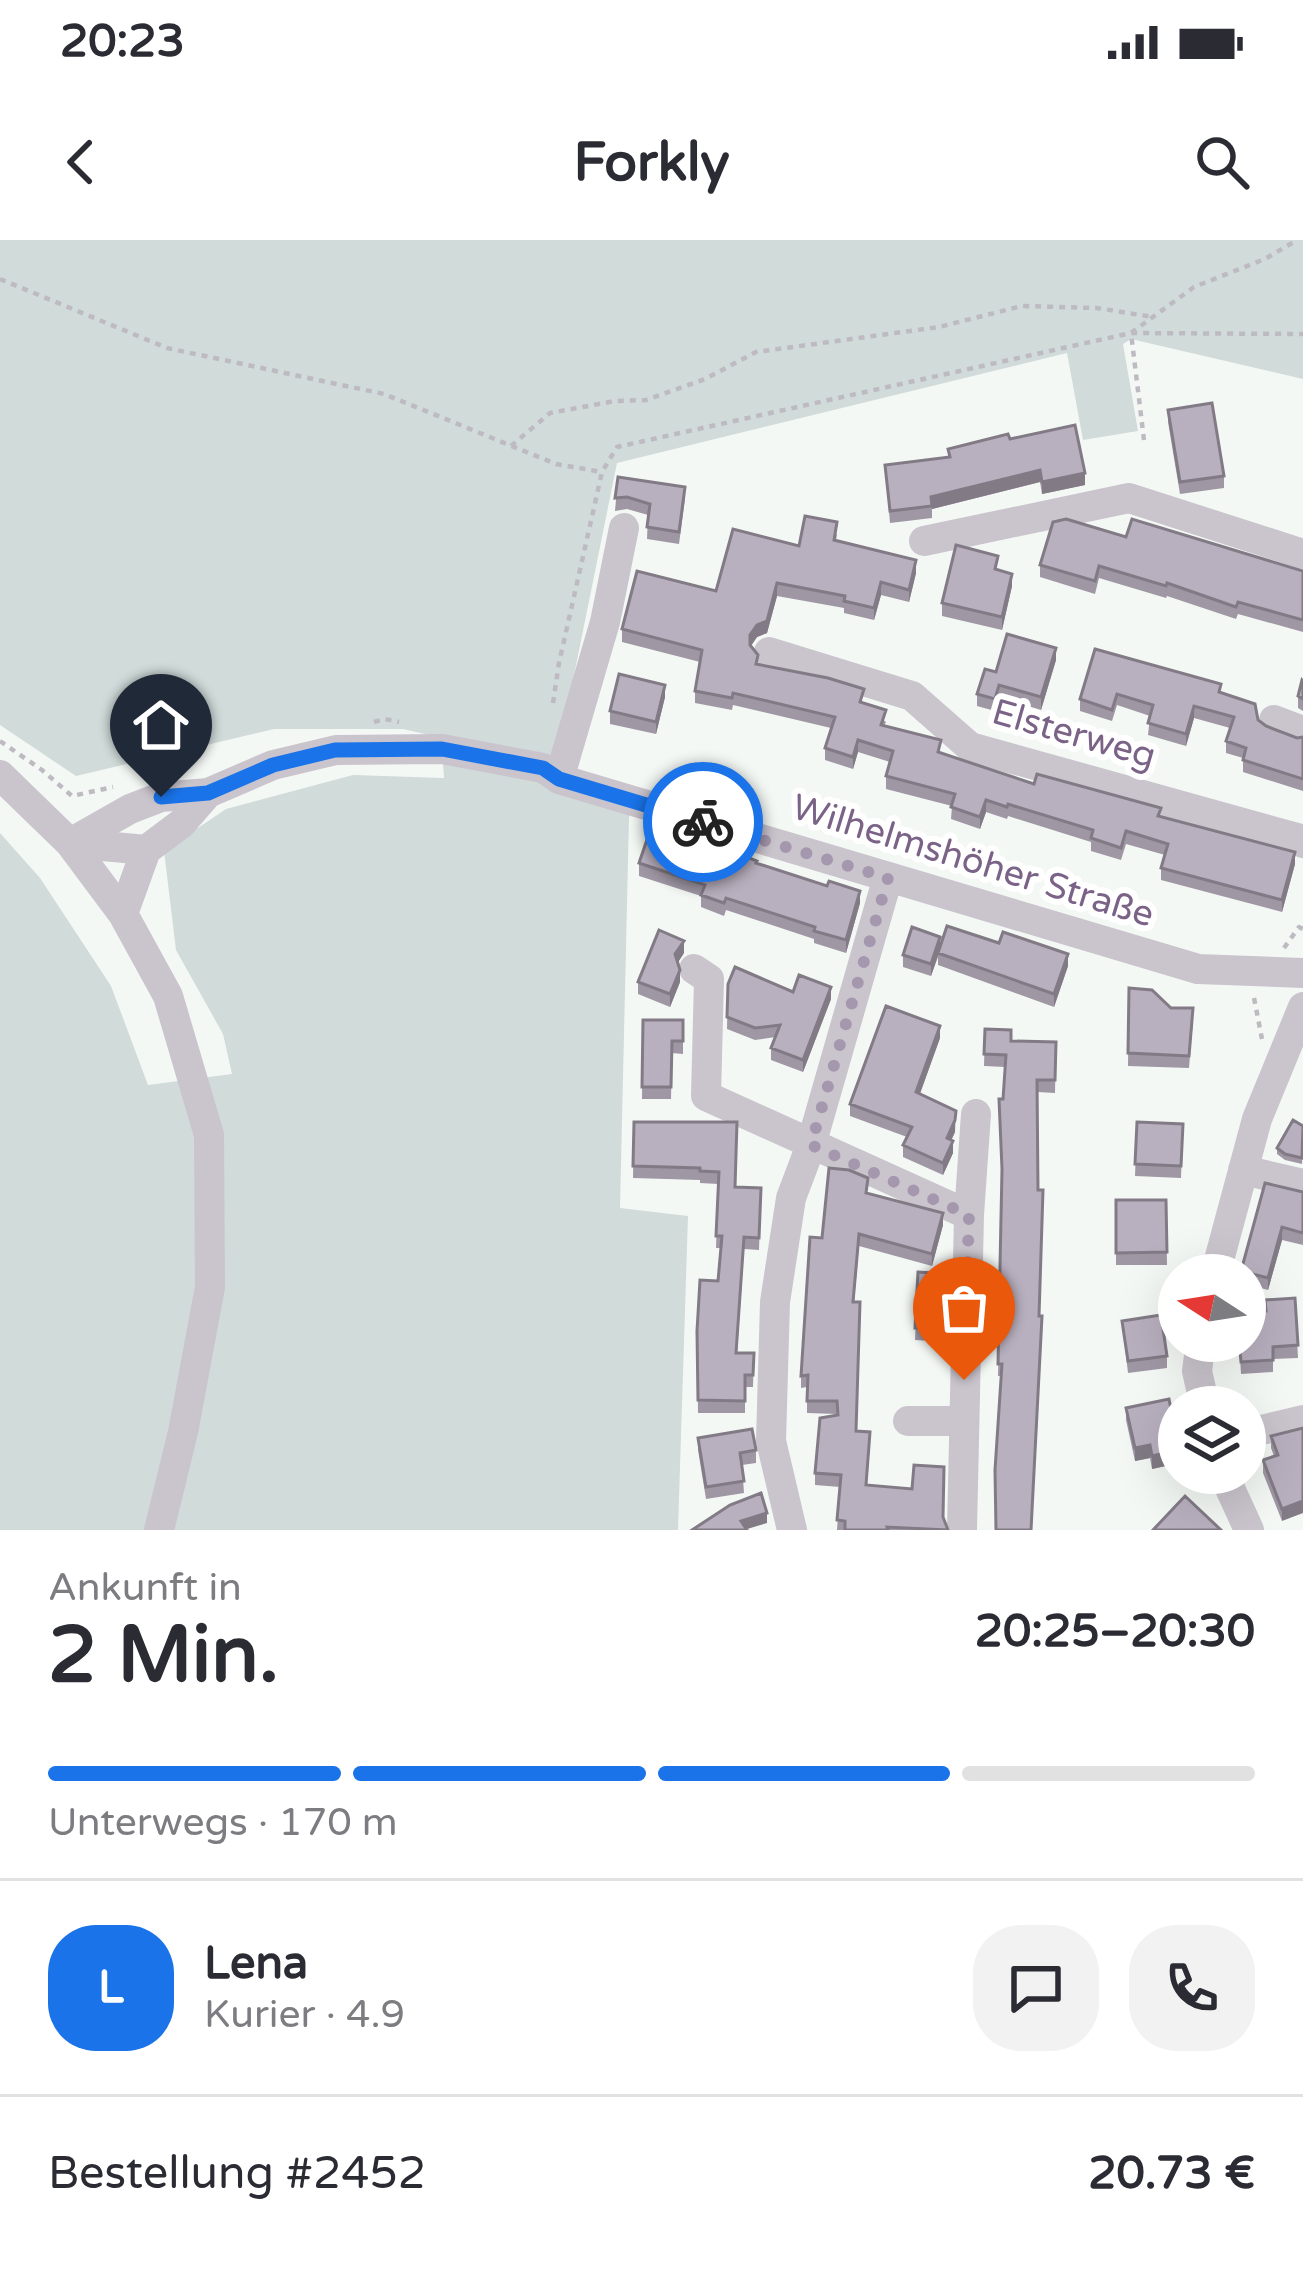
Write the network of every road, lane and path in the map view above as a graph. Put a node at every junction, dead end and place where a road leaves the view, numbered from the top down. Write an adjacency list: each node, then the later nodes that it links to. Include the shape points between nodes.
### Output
1 (1297, 240): 3 (path, via 1194,286)
2 (0, 279): 7 (path, via 167,348 384,394)
3 (1153, 317): 4 (path); 7 (path, via 1022,306 939,327 756,352 646,400 550,413)
4 (1131, 333): 5 (path); 6 (path); 8 (path, via 617,448)
5 (1303, 334)
6 (1144, 440)
7 (511, 446): 8 (path)
8 (602, 472): 13 (path)
9 (624, 528): 15 (street)
10 (924, 541): 11 (street, via 1129,498)
11 (1303, 554)
12 (769, 652): 17 (street, Elsterweg, via 912,696 970,747)
13 (552, 705)
14 (0, 775): 18 (street)
15 (559, 779): 16 (street, Wilhelmshöher Straße, via 543,768 442,749 335,750); 20 (street, Wilhelmshöher Straße)
16 (208, 793): 18 (street, Wilhelmshöher Straße, via 161,797); 19 (street, Wilhelmshöher Straße)
17 (1303, 842)
18 (70, 843): 19 (street); 21 (street)
19 (146, 850): 21 (street)
20 (888, 878): 23 (street, Wilhelmshöher Straße, via 1198,969); 26 (street)
21 (123, 914): 36 (street, via 168,997 209,1135 210,1287)
22 (694, 969): 26 (street, via 709,979 706,1096)
23 (1303, 973)
24 (1303, 1007): 27 (street)
25 (976, 1114): 29 (street)
26 (811, 1145): 29 (street); 37 (street, via 790,1198 775,1302 771,1441)
27 (1243, 1170): 28 (street); 30 (street)
28 (1303, 1184)
29 (969, 1215): 33 (street)
30 (1221, 1254)
31 (1303, 1420): 34 (street)
32 (908, 1421): 33 (street)
33 (962, 1421): 38 (street)
34 (1266, 1429)
35 (1233, 1494): 39 (street)
36 (159, 1530)
37 (792, 1530)
38 (962, 1530)
39 (1249, 1530)

